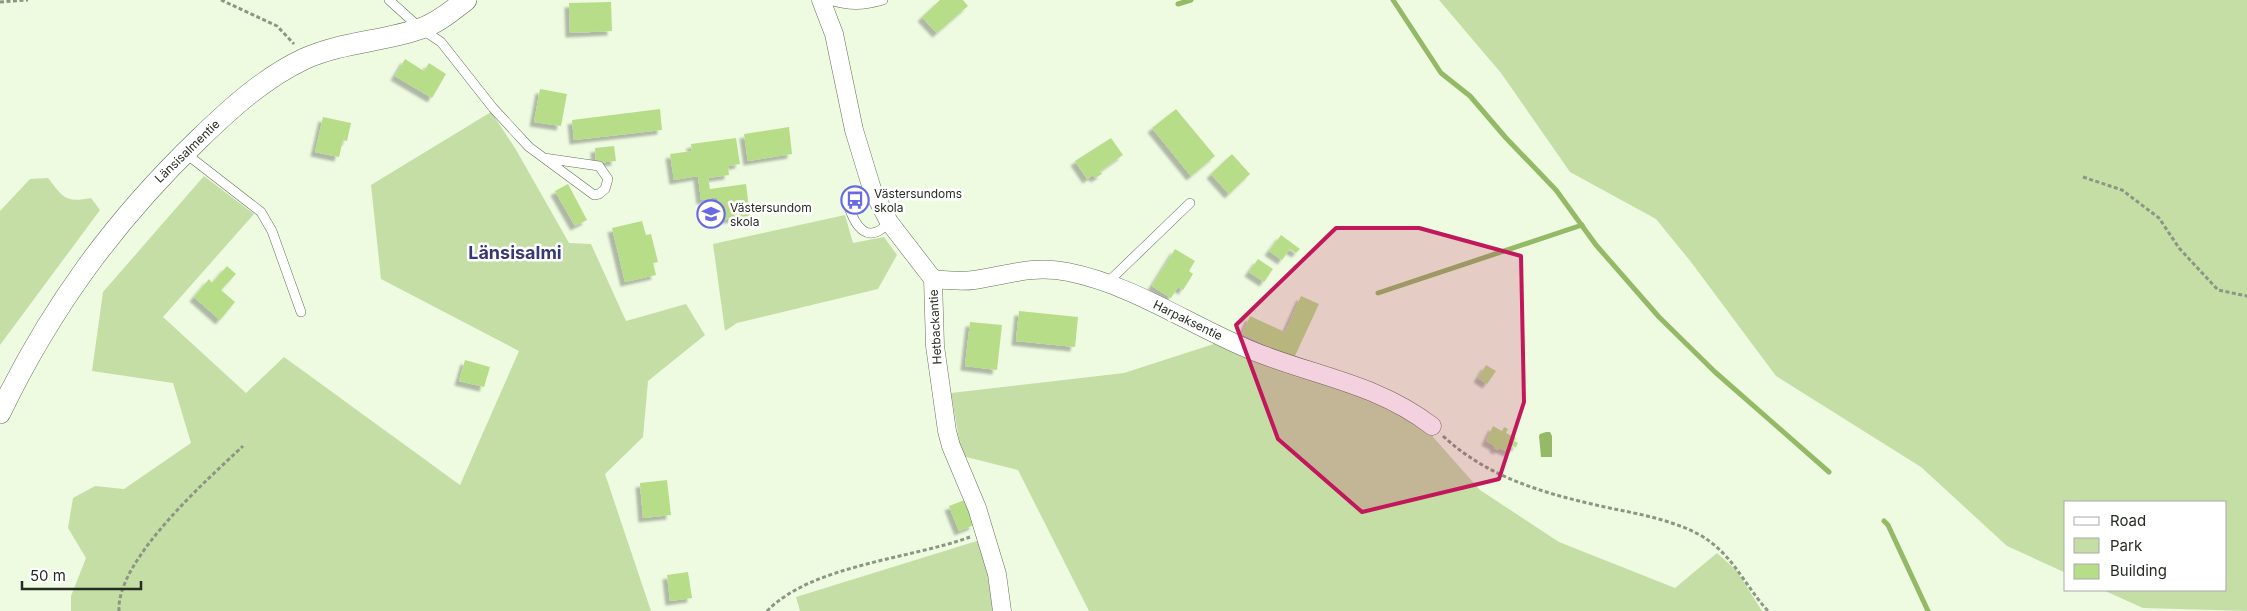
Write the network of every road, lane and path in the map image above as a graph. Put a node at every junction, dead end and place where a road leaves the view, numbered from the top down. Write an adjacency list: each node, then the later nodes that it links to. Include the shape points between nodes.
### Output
1 (28, 0): 8 (path)
2 (221, 0): 10 (path, via 277,26 296,46)
3 (389, 0): 9 (lane)
4 (466, 0): 9 (street, Länsisalmentie, via 445,16)
5 (821, 0): 14 (street, Hetbackantie, via 834,34 854,130)
6 (829, 0): 7 (lane, via 864,6)
7 (882, 0)
8 (0, 2)
9 (420, 28): 10 (street, Länsisalmentie, via 333,47); 12 (lane, via 441,42 493,108 529,147)
10 (303, 60): 11 (street, Länsisalmentie, via 263,82)
11 (184, 153): 20 (lane, via 261,212 272,231); 21 (street, Länsisalmentie, via 125,216 80,275 31,351)
12 (544, 158): 12 (lane, via 594,195 605,189 608,179 599,166)
13 (2083, 177): 19 (path, via 2122,190 2159,218 2179,248 2218,290)
14 (872, 189): 16 (street, Hetbackantie); 16 (lane, via 850,200 850,211 868,234 876,233)
15 (1190, 203): 18 (lane)
16 (889, 222): 17 (street, Hetbackantie)
17 (933, 279): 18 (street, Harpaksentie, via 973,280 1018,270 1049,270); 24 (street, Hetbackantie, via 935,346 947,431)
18 (1107, 283): 22 (street, Harpaksentie, via 1247,349 1387,398)
19 (2247, 296)
20 (301, 312)
21 (0, 413)
22 (1432, 426): 28 (path, via 1487,469 1505,478 1565,498 1647,515 1701,536 1739,569)
23 (243, 446): 25 (path, via 163,525 129,574)
24 (984, 531): 26 (path, via 957,542 818,578 776,602); 27 (street, Hetbackantie, via 997,574)
25 (120, 611)
26 (767, 611)
27 (1002, 611)
28 (1768, 611)

